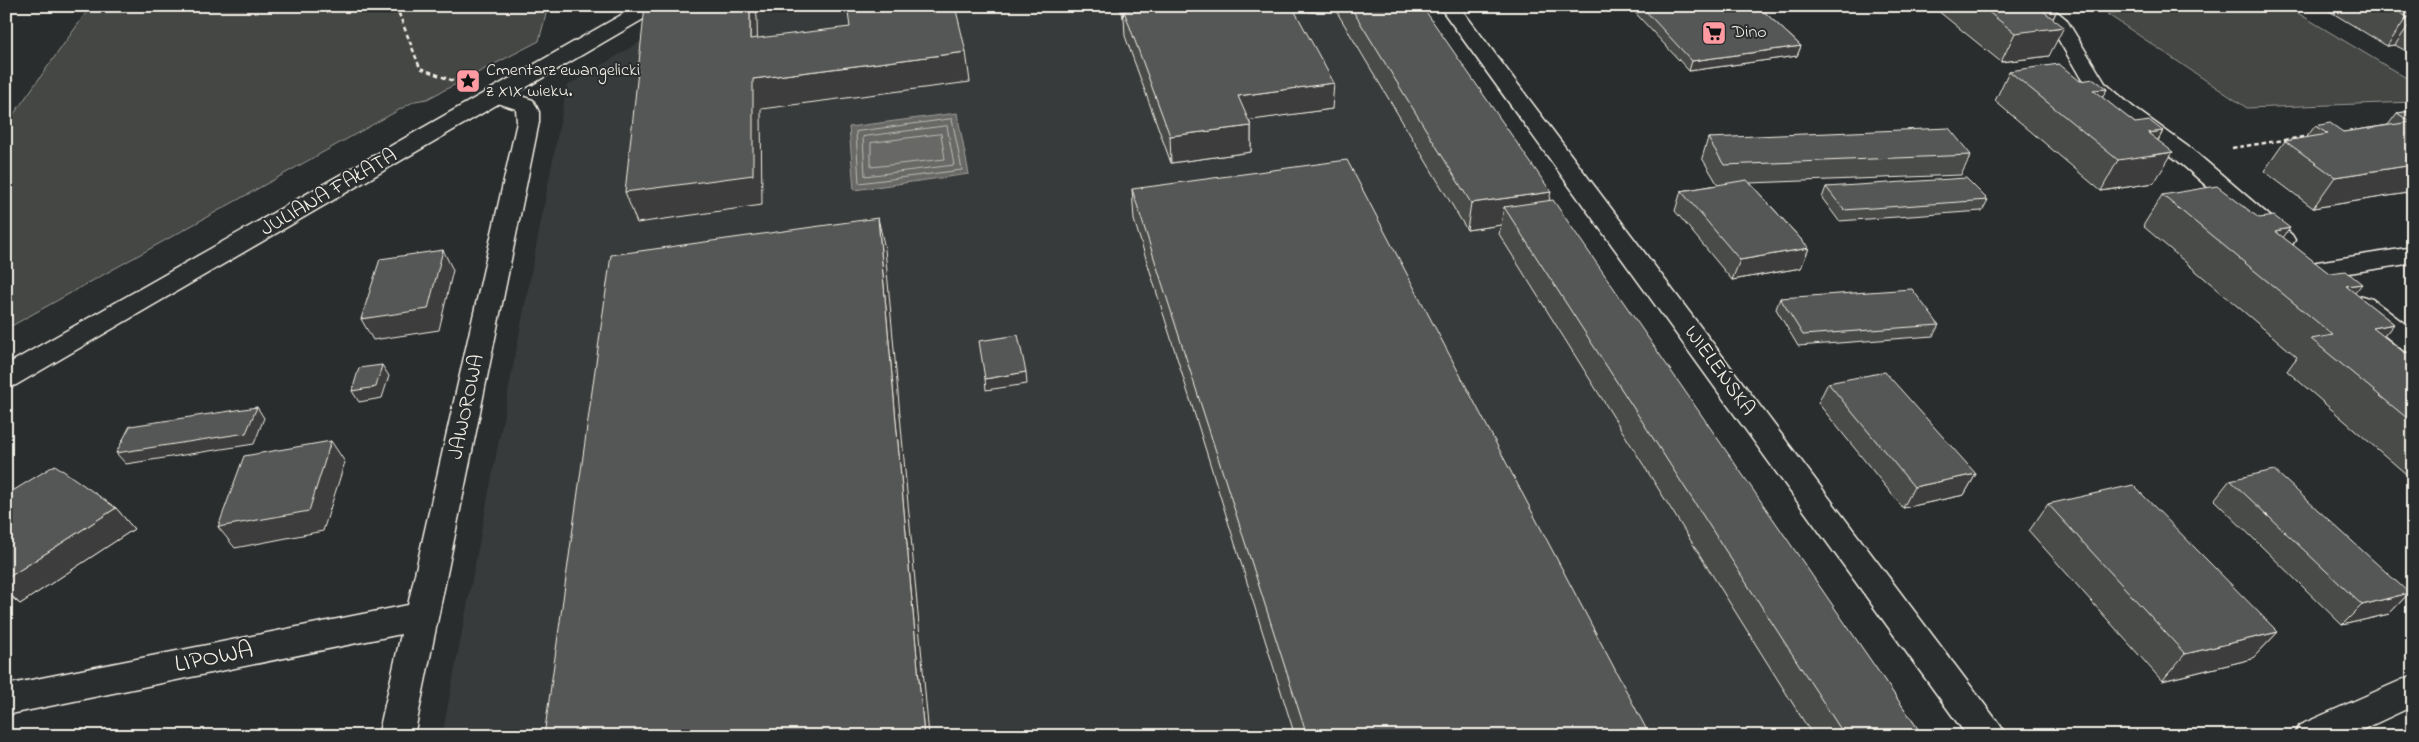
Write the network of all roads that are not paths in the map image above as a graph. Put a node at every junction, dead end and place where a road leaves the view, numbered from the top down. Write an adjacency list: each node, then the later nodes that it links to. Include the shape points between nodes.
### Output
1 (652, 6): 6 (street, JULIANA FAŁATA)
2 (1306, 6): 3 (lane)
3 (1314, 6)
4 (1449, 6): 15 (street, WIELEŃSKA)
5 (2037, 6): 8 (street, via 2059,23 2097,87 2125,112 2186,156)
6 (499, 96): 10 (street, JULIANA FAŁATA); 11 (street, JAWOROWA, via 525,105 528,122)
7 (2413, 255): 8 (street)
8 (2317, 270): 9 (street)
9 (2413, 344)
10 (6, 378)
11 (422, 616): 13 (street, LIPOWA); 14 (street, JAWOROWA)
12 (2413, 690): 16 (street)
13 (6, 700)
14 (396, 736)
15 (1988, 736)
16 (2312, 736)

